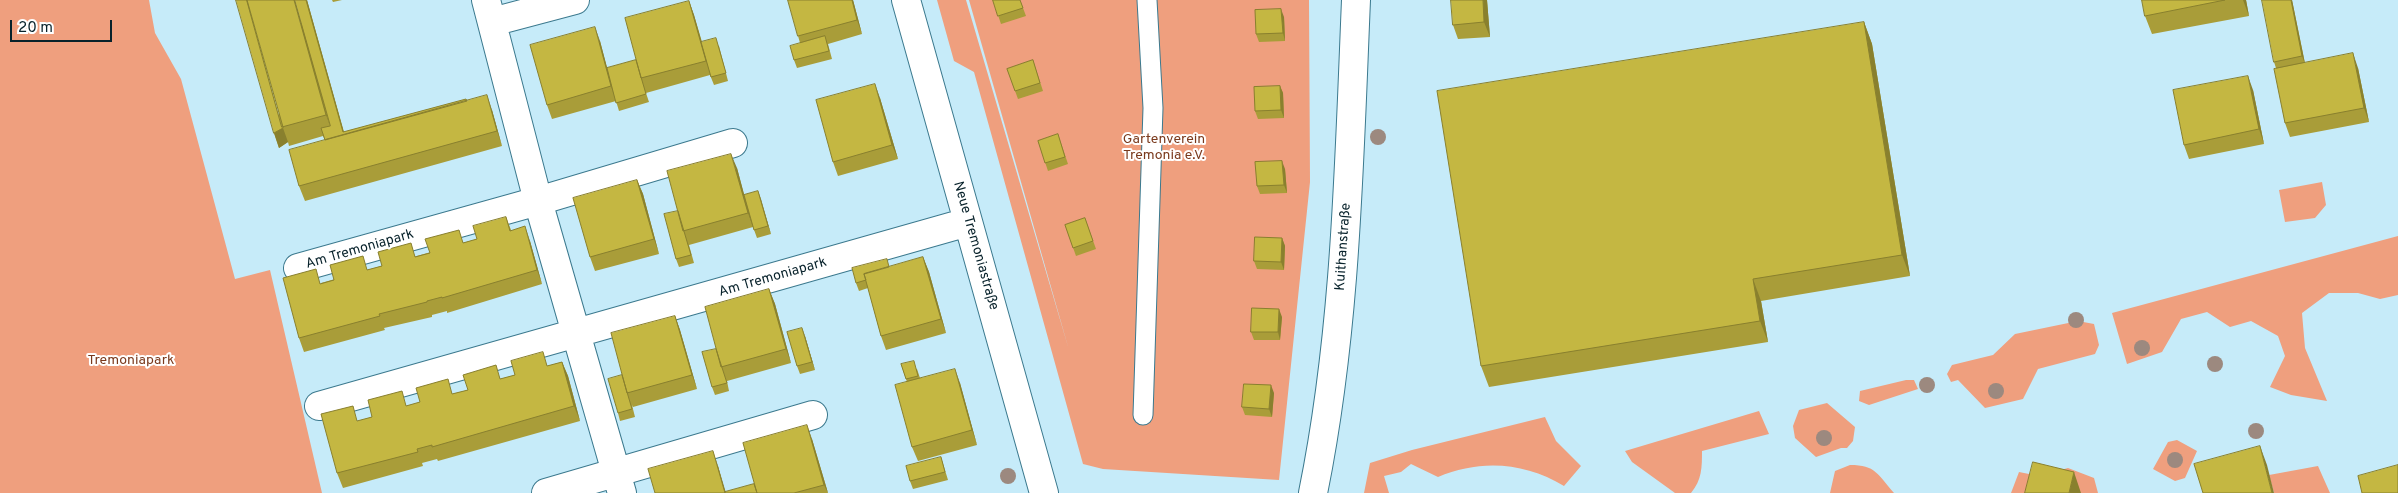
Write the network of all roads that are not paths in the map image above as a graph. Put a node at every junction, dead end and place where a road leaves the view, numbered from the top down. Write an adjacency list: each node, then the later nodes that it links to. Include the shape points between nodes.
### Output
1 (575, 0): 5 (street)
2 (906, 0): 8 (street, Neue Tremoniastraße)
3 (1147, 0): 13 (lane, via 1153,108)
4 (1356, 0): 17 (street, Kuithanstraße, via 1346,245 1326,425)
5 (489, 11): 7 (street)
6 (733, 143): 7 (street, Am Tremoniapark)
7 (538, 201): 9 (street, Am Tremoniapark); 10 (street)
8 (968, 222): 10 (street, Am Tremoniapark); 16 (street, Neue Tremoniastraße)
9 (298, 268)
10 (576, 333): 11 (street, Am Tremoniapark); 14 (street)
11 (319, 406)
12 (813, 415): 14 (street)
13 (1143, 415)
14 (619, 483): 15 (street)
15 (546, 493)
16 (1044, 493)
17 (1313, 493)

